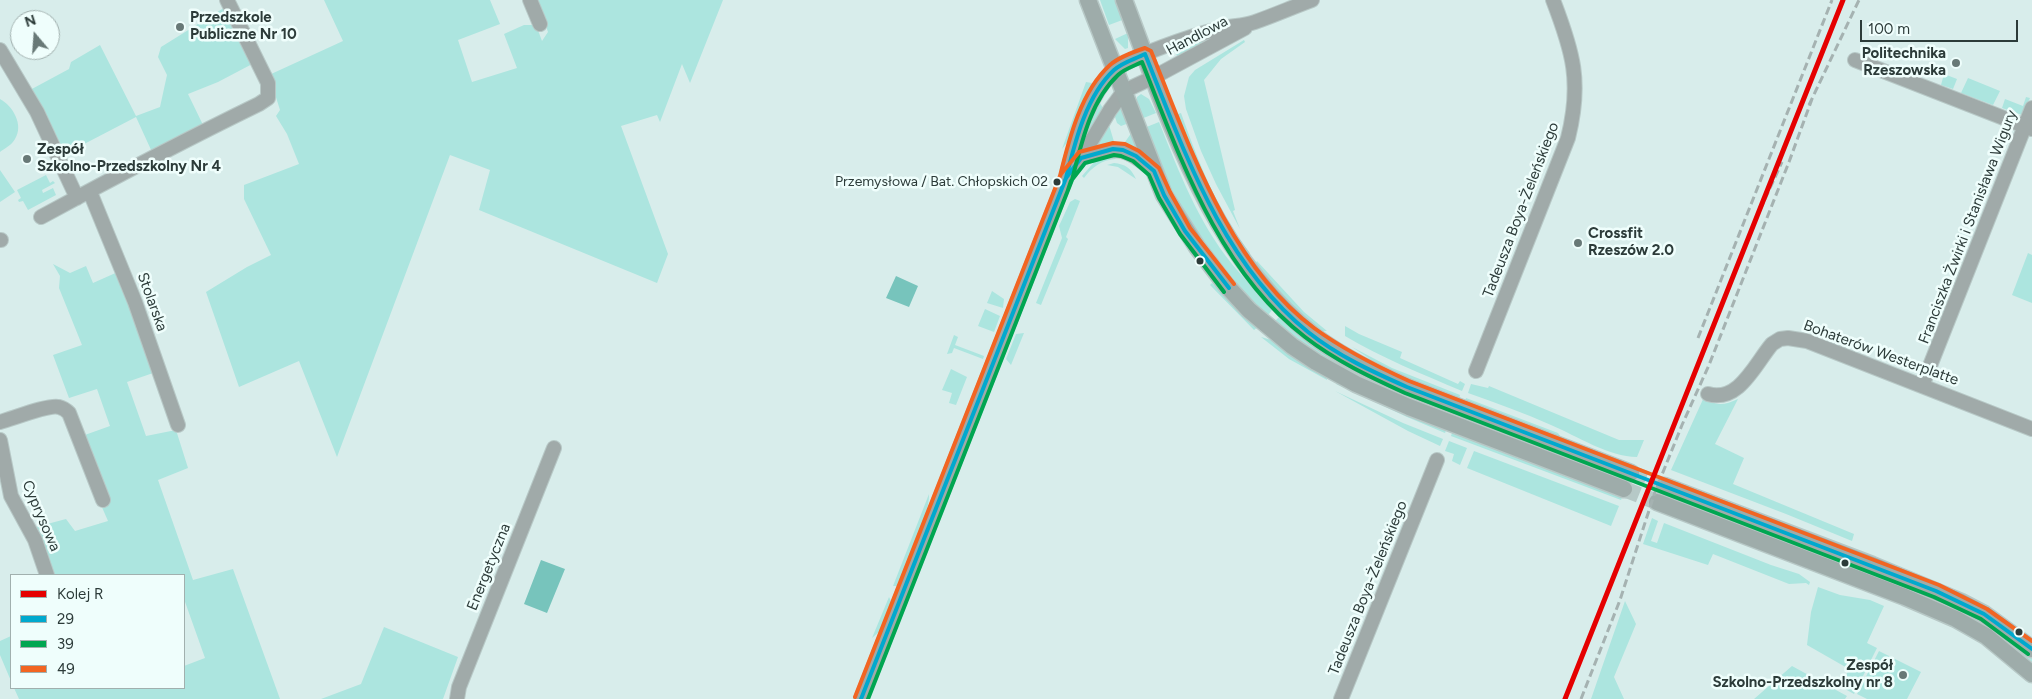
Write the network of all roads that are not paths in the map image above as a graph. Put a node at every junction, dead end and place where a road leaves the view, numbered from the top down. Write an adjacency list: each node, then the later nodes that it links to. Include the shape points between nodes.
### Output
1 (227, 0): 20 (street, via 268,83 268,98)
2 (530, 0): 8 (street)
3 (1088, 0): 12 (main road)
4 (1124, 0): 10 (main road)
5 (1312, 0): 7 (street, Handlowa)
6 (1553, 0): 23 (street, Tadeusza Boya-Żeleńskiego, via 1571,48 1576,104 1573,119)
7 (1254, 22): 10 (street, Handlowa); 13 (street, Handlowa)
8 (540, 24)
9 (0, 50): 21 (street, via 37,112)
10 (1145, 54): 12 (street, Handlowa); 13 (main road)
11 (1855, 60): 16 (street)
12 (1115, 70): 14 (main road); 19 (street, via 1093,102 1072,150)
13 (1154, 77): 14 (street, Handlowa); 32 (main road, via 1187,160 1224,234 1268,292 1310,332 1348,359 1407,387)
14 (1124, 91): 17 (street); 18 (main road)
15 (2032, 108): 16 (street, Franciszka Żwirki i Stanisława Wigury)
16 (2029, 127): 24 (street, Franciszka Żwirki i Stanisława Wigury)
17 (1081, 158): 18 (street, via 1112,149 1123,150); 19 (street)
18 (1154, 171): 34 (main road, via 1171,207 1212,267 1249,310 1292,346 1335,373 1382,396)
19 (1066, 178): 41 (street)
20 (90, 192): 21 (street); 27 (street, Stolarska, via 135,302)
21 (77, 198): 22 (street)
22 (41, 217)
23 (1476, 371)
24 (1922, 386): 25 (street, Bohaterów Westerplatte, via 1807,341 1788,338 1772,344 1735,391 1717,396); 28 (street, Bohaterów Westerplatte)
25 (1708, 394)
26 (0, 422): 35 (street, via 46,408 58,406 66,409)
27 (178, 426)
28 (2032, 429)
29 (0, 440): 37 (street, Cyprysowa, via 11,496 35,540)
30 (554, 448): 40 (street, Energetyczna)
31 (1437, 460): 42 (street, Tadeusza Boya-Żeleńskiego)
32 (1631, 473)
33 (1664, 486): 38 (main road, via 1961,602 1984,614)
34 (1624, 489)
35 (103, 500)
36 (1658, 502): 39 (main road, via 1949,616 1986,636)
37 (47, 574)
38 (2032, 649)
39 (2032, 674)
40 (457, 699)
41 (861, 699)
42 (1341, 699)

